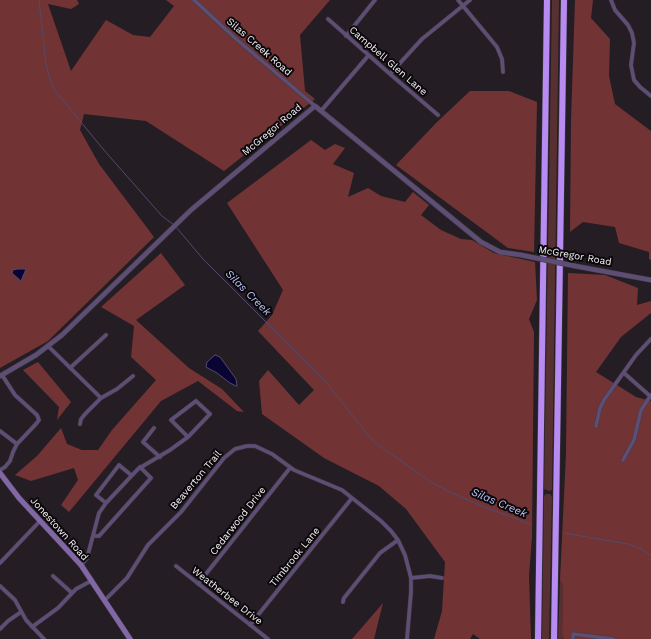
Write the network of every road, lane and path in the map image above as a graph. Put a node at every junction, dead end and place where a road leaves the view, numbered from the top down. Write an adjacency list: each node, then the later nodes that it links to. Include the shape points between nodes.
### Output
1 (194, 0): 15 (street, Silas Creek Road)
2 (375, 0): 10 (street)
3 (458, 0): 8 (street)
4 (470, 0): 8 (street)
5 (548, 0): 66 (highway)
6 (564, 0): 67 (highway)
7 (611, 0): 14 (street, via 632,33 634,42 631,65 634,80)
8 (463, 6): 12 (street, via 498,47); 13 (street, via 422,39)
9 (328, 19): 10 (street, Campbell Glen Lane)
10 (346, 36): 11 (street, Campbell Glen Lane)
11 (368, 56): 13 (street, Campbell Glen Lane); 16 (street)
12 (503, 72)
13 (390, 74): 17 (street, Campbell Glen Lane)
14 (651, 96)
15 (315, 106): 16 (street, McGregor Road); 21 (street, McGregor Road, via 191,210 123,278)
16 (322, 111): 18 (street, McGregor Road, bridge, via 481,242 500,252)
17 (438, 115)
18 (651, 280)
19 (106, 336): 22 (street)
20 (651, 339): 23 (street)
21 (48, 346): 22 (street); 24 (street, McGregor Road)
22 (70, 368): 27 (street)
23 (624, 373): 26 (street); 29 (street, via 604,400)
24 (1, 376): 33 (street, via 14,395 37,415 39,420)
25 (133, 376): 27 (street)
26 (651, 395): 35 (street, via 641,410 634,440)
27 (101, 398): 28 (street, via 81,419)
28 (80, 424)
29 (596, 426)
30 (154, 428): 34 (street, via 143,442)
31 (0, 431): 33 (street)
32 (188, 437): 32 (street, via 210,414 196,401 171,420); 34 (street)
33 (17, 444): 38 (street, via 10,461)
34 (160, 457): 36 (street)
35 (623, 460)
36 (140, 467): 40 (street); 44 (street, via 151,478 99,536)
37 (290, 468): 41 (street, Beaverton Trail, via 342,490); 53 (street, Cedarwood Drive); 56 (street, Beaverton Trail, via 272,454 255,446 232,451 181,512 152,539 127,578)
38 (0, 470)
39 (0, 473): 43 (main road, Jonestown Road, via 18,498)
40 (131, 475): 42 (street); 42 (street, via 119,465 96,495)
41 (352, 498): 45 (street, Beaverton Trail, via 381,521); 59 (street, Timbrook Lane)
42 (106, 503): 44 (street, via 99,513)
43 (40, 521): 46 (street); 47 (main road, Jonestown Road)
44 (93, 536): 47 (street, via 87,558)
45 (398, 540): 50 (street, Beaverton Trail, via 408,562); 57 (street, via 380,553)
46 (0, 563)
47 (81, 565): 52 (main road, Jonestown Road)
48 (176, 566): 53 (street, Weatherbee Drive)
49 (53, 576): 55 (street)
50 (411, 578): 51 (street); 65 (street, Beaverton Trail)
51 (442, 578)
52 (91, 581): 55 (street); 56 (main road, Jonestown Road)
53 (198, 584): 59 (street, Weatherbee Drive)
54 (0, 586): 58 (street, via 15,600)
55 (72, 593): 60 (street, via 58,608)
56 (105, 600): 63 (main road, Jonestown Road)
57 (343, 602)
58 (21, 612): 60 (street); 61 (street)
59 (250, 625): 64 (street, Weatherbee Drive)
60 (32, 627): 62 (street)
61 (0, 629)
62 (44, 639)
63 (130, 639)
64 (268, 639)
65 (407, 639)
66 (538, 639)
67 (554, 639)
68 (573, 639): 69 (street, via 573,634)
69 (613, 639)

